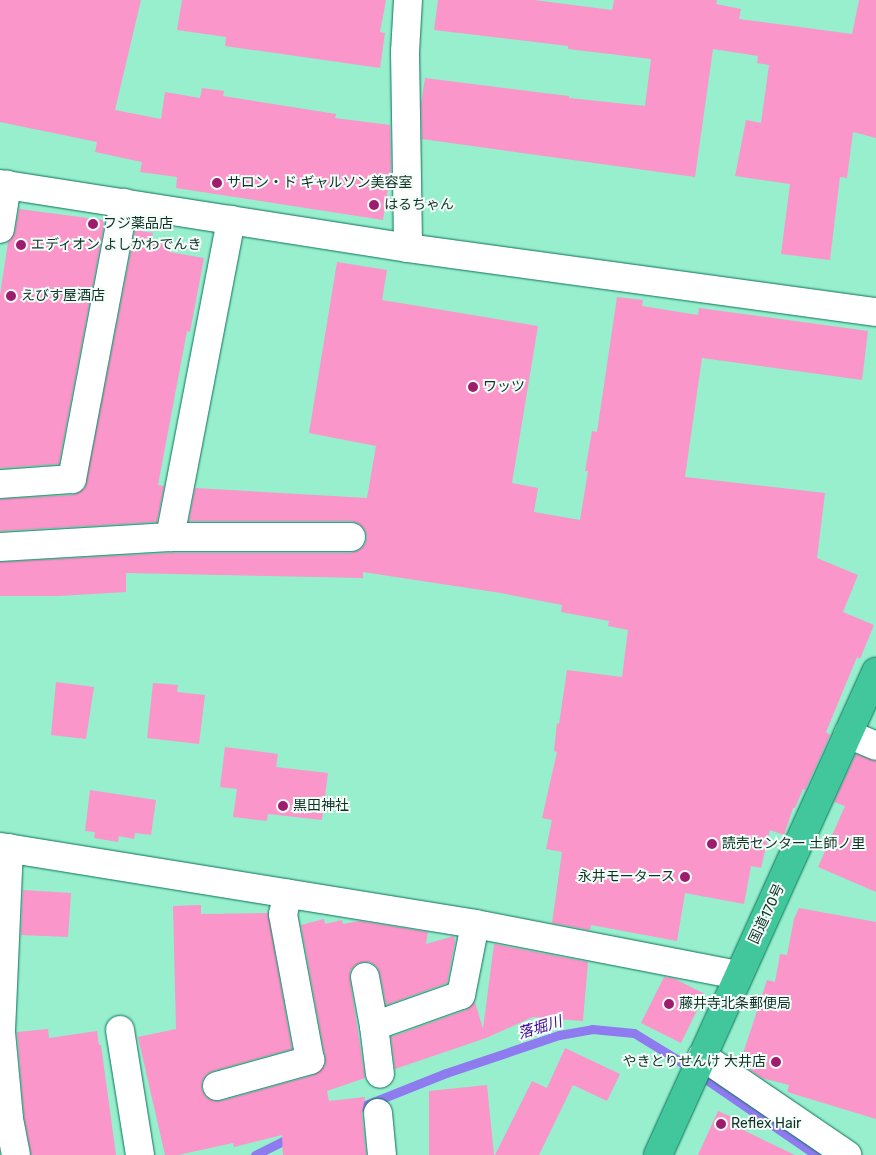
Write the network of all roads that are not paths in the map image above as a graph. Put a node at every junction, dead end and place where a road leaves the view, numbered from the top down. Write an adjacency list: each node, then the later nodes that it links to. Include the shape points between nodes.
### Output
1 (408, 0): 6 (street, via 405,52)
2 (3, 185): 3 (street); 5 (street)
3 (124, 203): 4 (street); 8 (street, via 72,479)
4 (231, 220): 6 (street); 9 (street)
5 (0, 230)
6 (408, 248): 7 (street)
7 (876, 312)
8 (0, 484)
9 (170, 537): 10 (street); 11 (street)
10 (351, 537)
11 (0, 547)
12 (876, 672): 13 (highway, 国道170号)
13 (848, 734): 14 (street); 18 (highway, 国道170号)
14 (876, 746)
15 (5, 847): 16 (street); 26 (street, via 1,1032)
16 (288, 894): 17 (street); 24 (street, via 284,914 310,1060)
17 (475, 924): 18 (street); 20 (street, via 461,995)
18 (738, 975): 22 (highway, 国道170号)
19 (365, 977): 20 (street)
20 (374, 1026): 23 (street)
21 (120, 1030): 27 (street)
22 (697, 1068): 29 (highway, 国道170号); 30 (street)
23 (380, 1074)
24 (216, 1086)
25 (378, 1113): 28 (street)
26 (11, 1153)
27 (140, 1155)
28 (382, 1155)
29 (658, 1155)
30 (847, 1155)

